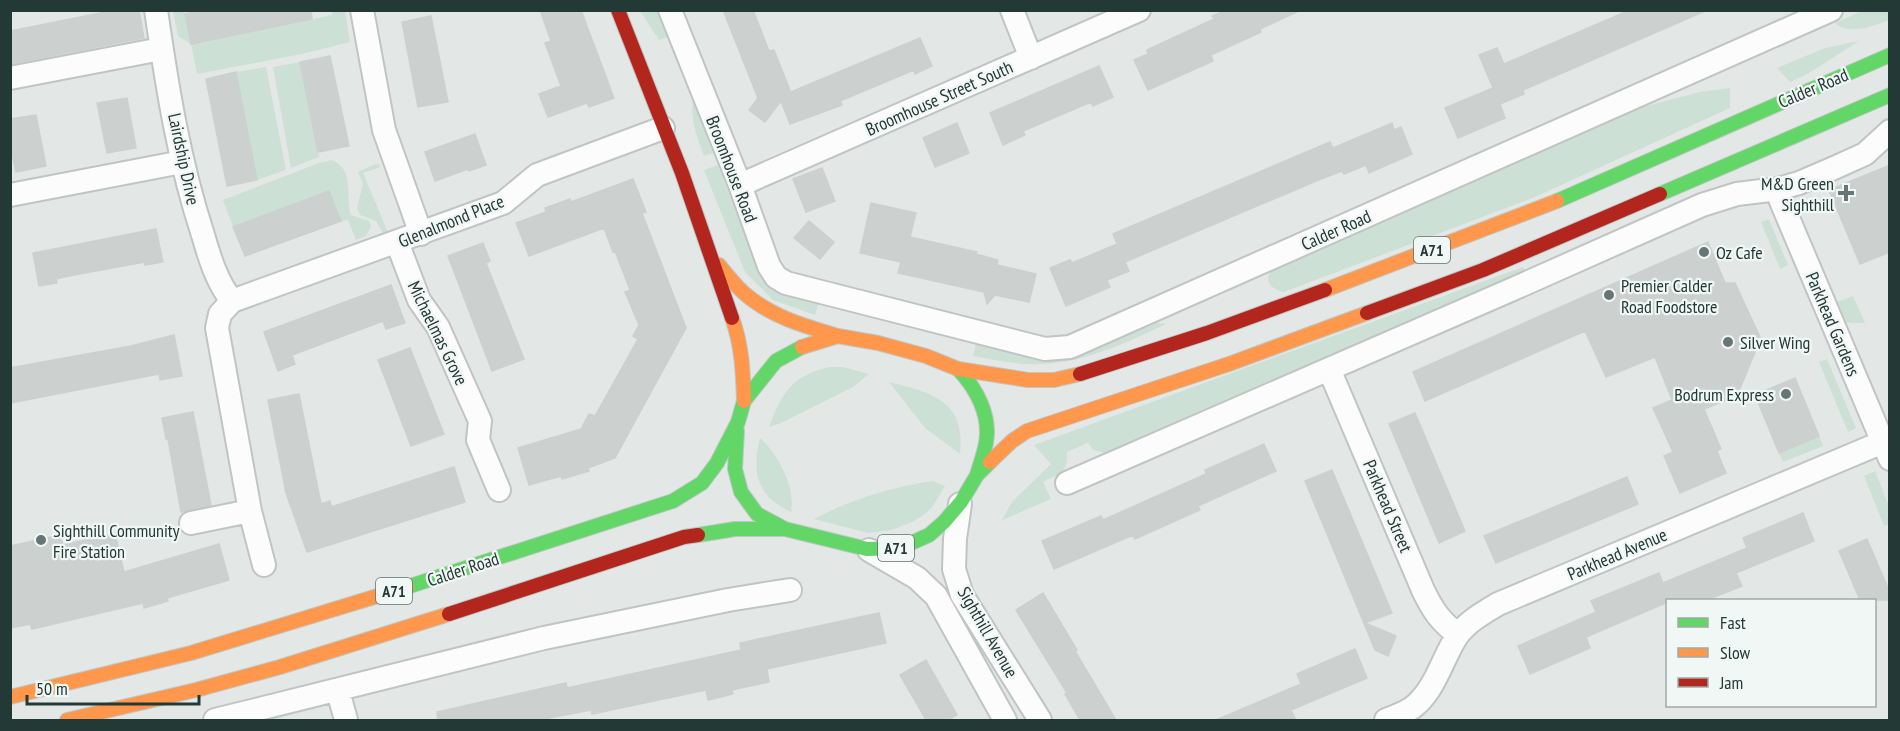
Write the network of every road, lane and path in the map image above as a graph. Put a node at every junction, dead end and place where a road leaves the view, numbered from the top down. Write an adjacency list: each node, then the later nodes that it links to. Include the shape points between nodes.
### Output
1 (156, 10): 8 (street, Lairdship Drive)
2 (362, 10): 19 (street, via 384,130)
3 (618, 10): 13 (main road)
4 (670, 10): 16 (street, Broomhouse Road)
5 (1012, 10): 10 (street)
6 (1138, 10): 10 (street, Broomhouse Street South)
7 (1832, 10): 22 (street, Calder Road, via 1070,347 1045,349)
8 (161, 49): 11 (street); 15 (street, Lairdship Drive)
9 (1890, 55): 25 (main road, Calder Road / A71, via 1534,211 1207,333 1054,380)
10 (1030, 58): 16 (street, Broomhouse Street South)
11 (10, 78)
12 (1890, 95): 30 (main road, Calder Road / A71, via 1483,270 1229,364 1027,431)
13 (663, 128): 19 (street, Glenalmond Place, via 537,175 503,203); 21 (main road)
14 (1890, 131): 17 (street, via 1865,154)
15 (182, 162): 18 (street); 23 (street, Lairdship Drive, via 213,266)
16 (740, 185): 22 (street, Broomhouse Road, via 776,277 786,284)
17 (1778, 189): 26 (street, via 1737,194 1702,205); 29 (street, Parkhead Gardens)
18 (10, 195)
19 (421, 234): 20 (street, Glenalmond Place)
20 (397, 242): 23 (street, Glenalmond Place); 32 (street, Michaelmas Grove, via 419,300 438,327 480,421 478,440)
21 (712, 258): 24 (main road, via 745,294 765,309); 27 (main road, via 739,338)
22 (826, 295)
23 (232, 302): 34 (street, via 220,314 217,328)
24 (838, 336): 25 (main road, Calder Road / A71, via 878,342); 27 (main road, Calder Road / A71, via 800,347 776,361)
25 (958, 369): 30 (main road, Calder Road / A71, via 970,381 982,405 987,435)
26 (1329, 369): 31 (street, via 1086,465); 40 (street, Parkhead Street, via 1434,612)
27 (744, 401): 28 (main road, Calder Road / A71)
28 (738, 422): 36 (main road, Calder Road / A71, via 735,469 741,492 757,514); 42 (main road, Calder Road / A71, via 702,483 673,501 191,653)
29 (1887, 447): 40 (street, Parkhead Avenue, via 1498,604 1476,616)
30 (977, 475): 33 (main road, Calder Road / A71)
31 (1067, 483)
32 (499, 490)
33 (961, 502): 37 (main road, Calder Road / A71, via 929,535 900,548); 47 (street, Sighthill Avenue, via 954,569 962,595)
34 (250, 511): 35 (street); 38 (street)
35 (191, 523)
36 (785, 529): 37 (main road, Calder Road / A71); 43 (main road, Calder Road / A71, via 735,529 684,537 280,667)
37 (867, 549): 46 (street, Sighthill Avenue, via 917,578 936,596)
38 (264, 565)
39 (790, 590): 41 (street, via 726,591)
40 (1458, 634): 48 (street, Parkhead Avenue, via 1423,697 1412,708)
41 (338, 691): 44 (street); 45 (street)
42 (10, 697)
43 (67, 720)
44 (215, 720)
45 (346, 720)
46 (1005, 720)
47 (1040, 720)
48 (1386, 720)

